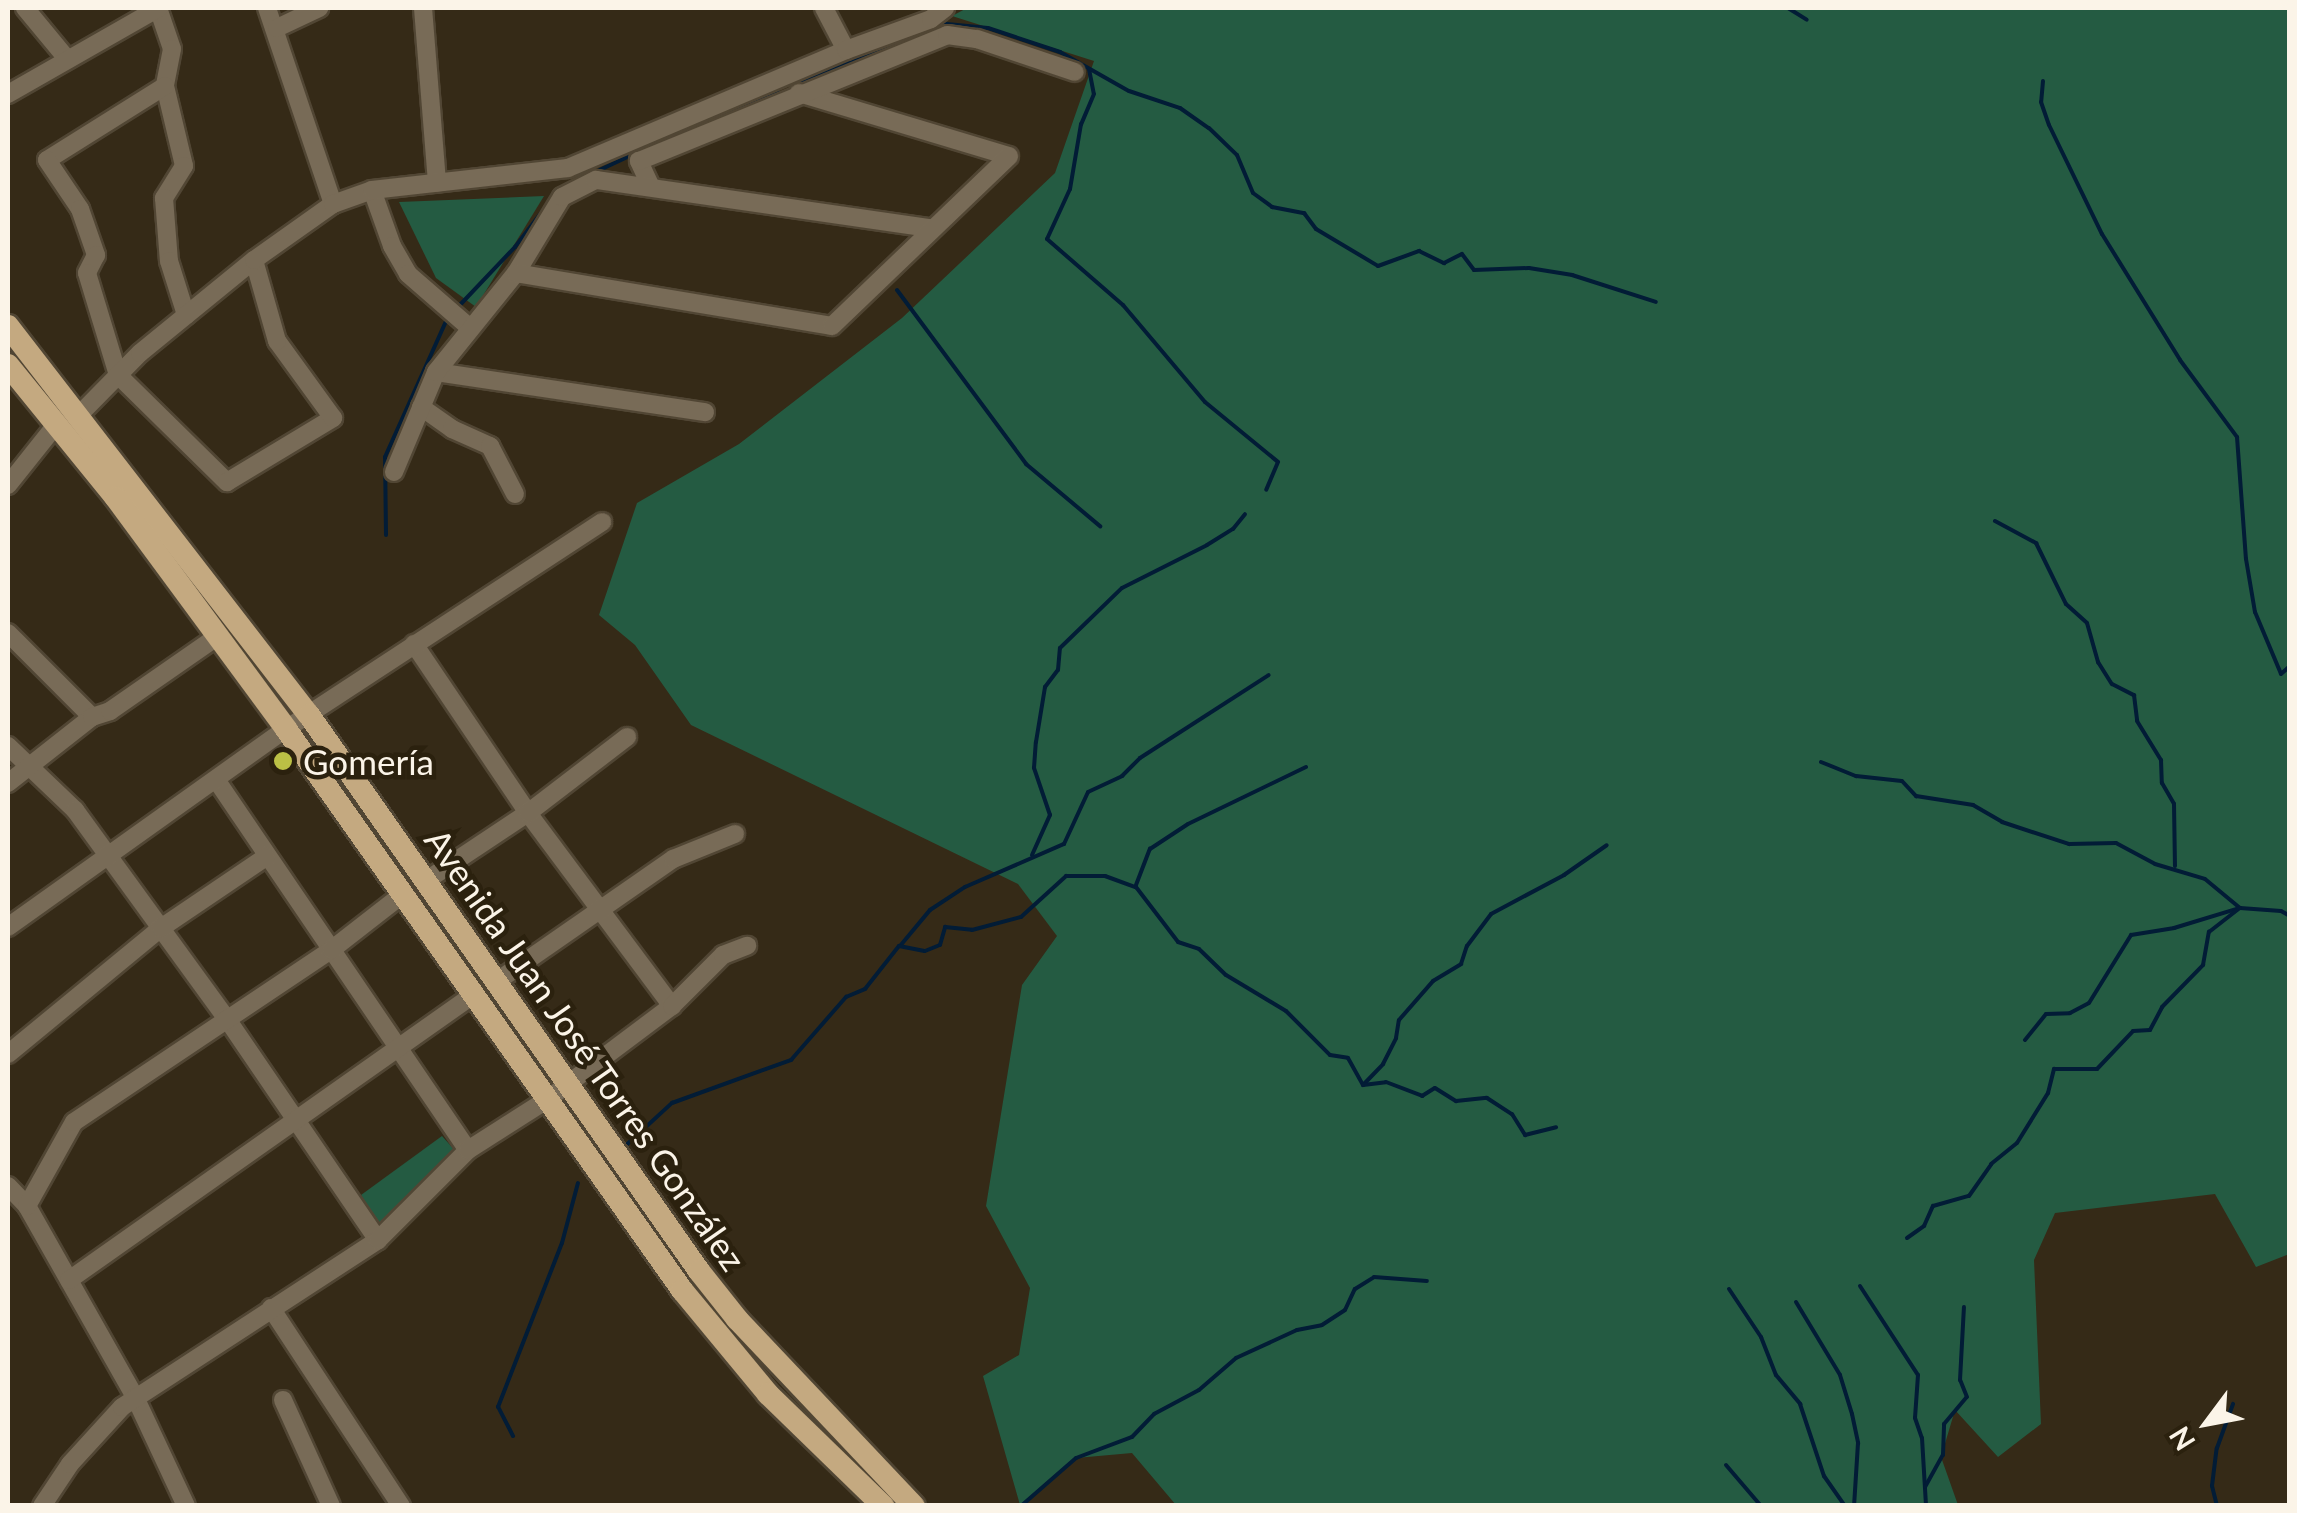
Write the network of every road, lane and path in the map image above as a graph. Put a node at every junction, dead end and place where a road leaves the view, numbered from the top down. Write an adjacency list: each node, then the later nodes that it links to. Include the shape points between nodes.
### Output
1 (25, 8): 10 (street)
2 (159, 8): 10 (street); 13 (street, via 172,49)
3 (267, 8): 8 (street)
4 (319, 8): 8 (street)
5 (422, 8): 16 (street)
6 (824, 8): 9 (street)
7 (945, 8): 9 (street, via 931,20)
8 (277, 28): 19 (street)
9 (846, 50): 12 (street)
10 (68, 60): 14 (street)
11 (1075, 72): 15 (street, via 947,35)
12 (778, 81): 15 (street); 16 (street, via 568,168)
13 (165, 86): 23 (street, via 184,166 164,198 169,261); 28 (street, via 47,160 80,209 96,255 87,274)
14 (8, 94)
15 (802, 94): 17 (street, via 639,161); 20 (street, via 1009,156)
16 (438, 182): 18 (street)
17 (652, 187): 20 (street); 22 (street, via 596,180 562,197)
18 (372, 190): 19 (street); 25 (street, via 408,274)
19 (333, 204): 21 (street)
20 (930, 228): 22 (street, via 832,326)
21 (254, 260): 23 (street); 28 (street, via 277,340 333,418 228,482)
22 (516, 273): 25 (street)
23 (186, 315): 28 (street)
24 (8, 326): 31 (main road, Avenida Juan José Torres González)
25 (469, 327): 27 (street)
26 (8, 364): 32 (main road, Avenida Juan José Torres González)
27 (436, 372): 29 (street); 30 (street)
28 (118, 375): 31 (street)
29 (422, 407): 33 (street); 35 (street, via 490,446)
30 (705, 412)
31 (78, 416): 40 (main road, Avenida Juan José Torres González)
32 (55, 426): 34 (street); 38 (main road, Avenida Juan José Torres González)
33 (394, 472)
34 (8, 485)
35 (515, 494)
36 (602, 522): 39 (street)
37 (8, 633): 41 (street)
38 (218, 636): 41 (street); 42 (main road, Avenida Juan José Torres González)
39 (414, 644): 40 (street); 48 (street)
40 (309, 715): 42 (street); 52 (main road, Avenida Juan José Torres González)
41 (92, 717): 45 (street)
42 (286, 729): 46 (street); 53 (main road, Avenida Juan José Torres González)
43 (628, 737): 48 (street)
44 (8, 746): 45 (street)
45 (32, 766): 47 (street); 50 (street)
46 (217, 781): 50 (street); 51 (street)
47 (8, 783)
48 (528, 812): 52 (street); 54 (street)
49 (734, 834): 54 (street, via 673,859)
50 (110, 857): 55 (street); 56 (street)
51 (266, 857): 56 (street); 58 (street)
52 (424, 882): 59 (main road, Avenida Juan José Torres González)
53 (403, 894): 58 (street); 60 (main road, Avenida Juan José Torres González)
54 (603, 910): 59 (street); 61 (street)
55 (8, 927)
56 (161, 928): 62 (street); 64 (street)
57 (747, 946): 61 (street, via 723,956)
58 (331, 950): 62 (street); 63 (street)
59 (496, 982): 65 (main road, Avenida Juan José Torres González)
60 (474, 994): 63 (street); 66 (main road, Avenida Juan José Torres González)
61 (672, 1006): 65 (street)
62 (228, 1020): 67 (street); 72 (street, via 74,1122)
63 (399, 1048): 67 (street); 70 (street)
64 (8, 1054)
65 (568, 1084): 66 (street); 68 (main road, Avenida Juan José Torres González)
66 (548, 1099): 69 (main road, Avenida Juan José Torres González); 70 (street)
67 (296, 1122): 73 (street); 74 (street)
68 (604, 1134): 69 (main road); 83 (main road, Avenida Juan José Torres González, via 737,1319)
69 (583, 1148): 82 (main road, Avenida Juan José Torres González, via 714,1332)
70 (468, 1150): 73 (street)
71 (8, 1186): 72 (street)
72 (27, 1206): 74 (street)
73 (378, 1240): 75 (street)
74 (69, 1280): 76 (street)
75 (271, 1308): 76 (street); 81 (street)
76 (135, 1397): 78 (street, via 70,1464); 79 (street)
77 (284, 1400): 80 (street)
78 (42, 1506)
79 (186, 1506)
80 (330, 1506)
81 (401, 1506)
82 (882, 1506)
83 (914, 1506)

